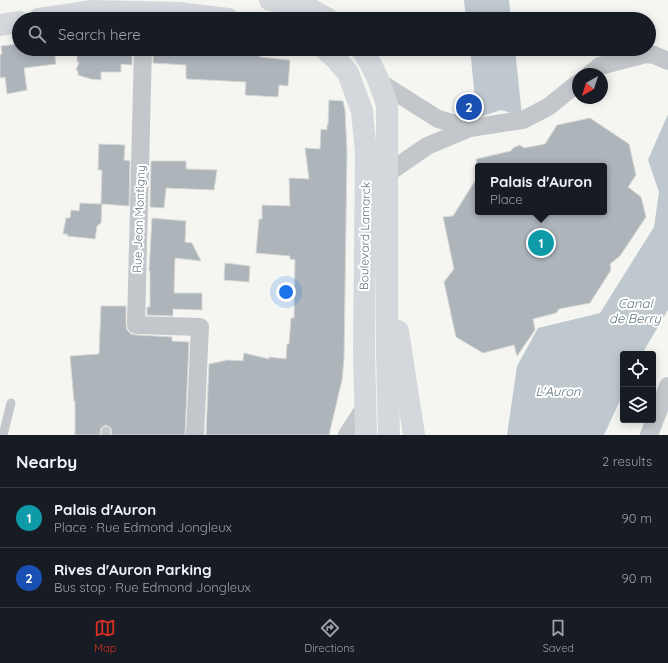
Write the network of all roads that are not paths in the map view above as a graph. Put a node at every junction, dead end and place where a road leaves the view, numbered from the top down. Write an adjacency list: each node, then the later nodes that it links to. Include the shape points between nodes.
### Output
1 (270, 0): 4 (main road, via 301,4)
2 (86, 12): 3 (main road)
3 (103, 12)
4 (315, 12)
5 (12, 23): 6 (main road)
6 (0, 25)
7 (144, 56): 23 (street, Rue Jean Montigny, via 136,325 200,327)
8 (333, 56): 21 (main road, Boulevard Lamarck, via 348,73 362,111 366,153)
9 (367, 56): 14 (main road, Boulevard Lamarck)
10 (638, 56): 13 (street)
11 (656, 56): 12 (street)
12 (668, 61)
13 (598, 68)
14 (381, 83): 16 (street, via 438,119); 17 (main road, Boulevard Lamarck, via 387,106)
15 (572, 88): 16 (street, via 548,107 523,120)
16 (476, 127): 17 (street, via 427,146)
17 (388, 173): 18 (main road, Boulevard Lamarck)
18 (387, 271): 26 (main road, Boulevard Lamarck); 27 (main road, Boulevard Lamarck)
19 (668, 386): 28 (street)
20 (11, 403): 22 (lane)
21 (365, 407): 24 (street); 25 (main road, Boulevard Lamarck)
22 (3, 435)
23 (195, 435)
24 (348, 435)
25 (366, 435)
26 (389, 435)
27 (414, 435)
28 (649, 435)

